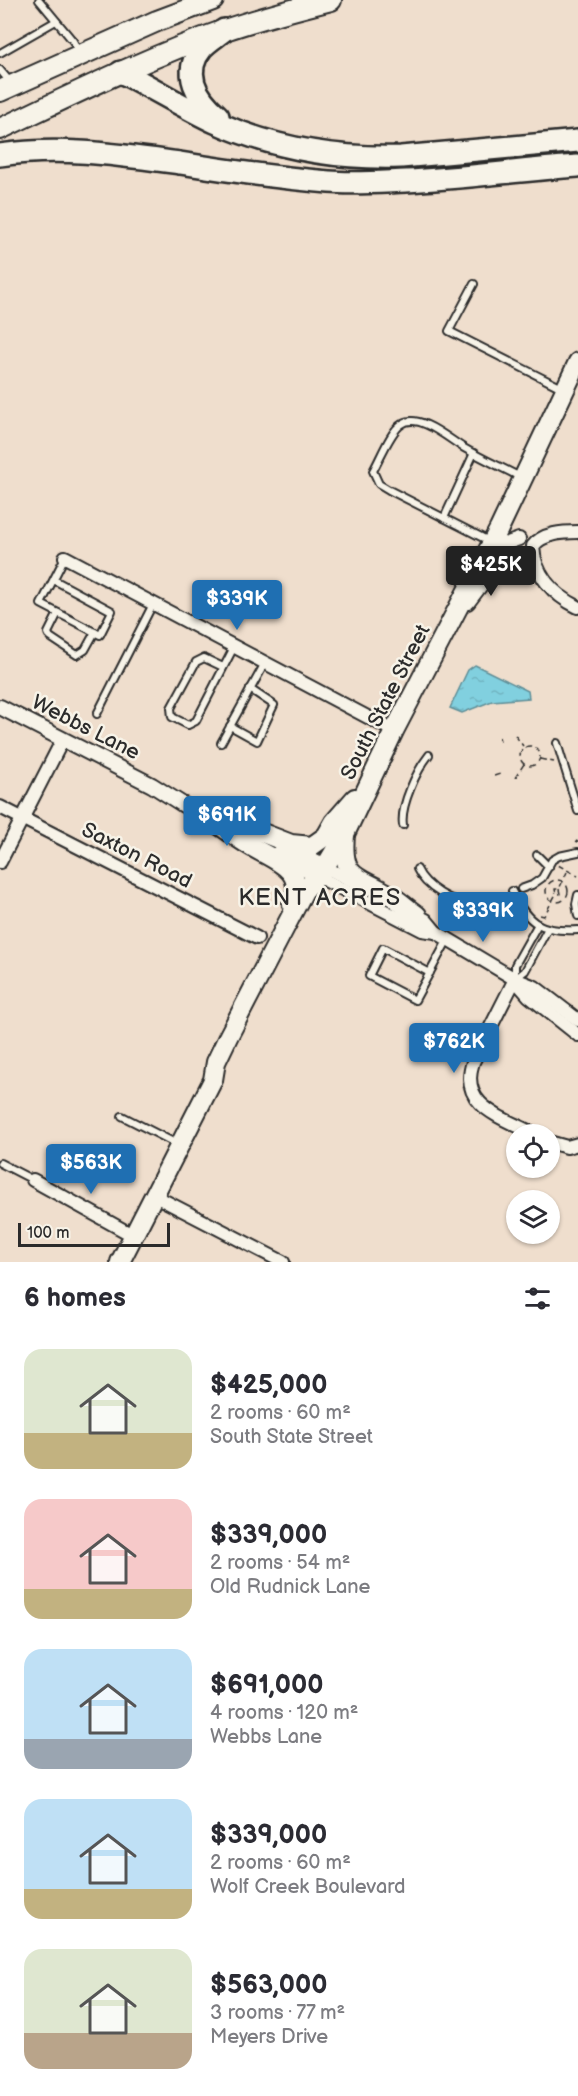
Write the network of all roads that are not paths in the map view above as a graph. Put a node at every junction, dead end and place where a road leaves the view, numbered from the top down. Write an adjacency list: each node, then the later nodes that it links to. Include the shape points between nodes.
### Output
1 (39, 0): 4 (lane)
2 (213, 0): 7 (highway)
3 (331, 0): 5 (highway)
4 (56, 21): 6 (lane); 7 (lane)
5 (225, 30): 9 (highway); 12 (highway, via 202,47 191,75 204,105)
6 (0, 53)
7 (80, 55): 9 (highway); 10 (highway)
8 (0, 70): 10 (lane)
9 (121, 72): 11 (highway); 12 (highway)
10 (6, 88)
11 (0, 129)
12 (241, 132): 13 (highway, via 297,148 374,158)
13 (578, 141)
14 (0, 155): 15 (highway, via 66,150 111,153 228,171 366,183)
15 (578, 166)
16 (474, 284): 18 (lane, via 449,331)
17 (578, 362): 18 (main road, South State Street)
18 (564, 389): 20 (main road, South State Street)
19 (474, 453): 20 (lane); 21 (lane); 21 (lane, via 434,427 404,422 397,427 373,471 380,484 389,490)
20 (523, 478): 23 (main road, South State Street)
21 (444, 518): 23 (lane)
22 (578, 531): 25 (street, via 560,532)
23 (496, 536): 24 (street); 32 (main road, South State Street)
24 (519, 539): 25 (street); 32 (street, via 505,544 490,574)
25 (533, 546): 29 (street, via 543,578 559,596)
26 (65, 557): 27 (lane); 28 (street)
27 (54, 580): 30 (lane, via 41,604); 31 (lane, via 112,611 100,635)
28 (153, 603): 33 (street); 38 (lane)
29 (578, 607)
30 (58, 613): 31 (lane); 31 (lane, via 48,633 77,655 85,650)
31 (95, 632)
32 (445, 633): 40 (main road, South State Street)
33 (234, 646): 34 (street); 35 (lane)
34 (265, 663): 36 (lane); 40 (street)
35 (224, 668): 35 (lane, via 196,722 188,725 172,717 171,708 196,662 204,658)
36 (250, 689): 39 (lane); 39 (lane, via 274,705 257,741)
37 (0, 707): 41 (street, Webbs Lane)
38 (97, 714)
39 (230, 726): 42 (lane)
40 (394, 731): 45 (main road, South State Street)
41 (63, 739): 48 (street); 49 (street, Webbs Lane)
42 (221, 743)
43 (557, 743): 47 (lane)
44 (429, 756): 50 (lane, via 403,808)
45 (370, 781): 49 (main road, via 326,836 312,846 291,844 265,832); 51 (main road, South State Street)
46 (0, 807): 48 (street, Saxton Road)
47 (578, 811)
48 (22, 818): 54 (street); 68 (street, Saxton Road)
49 (222, 821): 57 (street, Webbs Lane); 72 (main road, via 248,845 283,865 296,880 296,895 263,959)
50 (403, 825)
51 (346, 832): 57 (main road, South State Street); 62 (main road, via 344,858 354,876)
52 (578, 854): 55 (lane, via 559,856)
53 (537, 855): 55 (lane)
54 (0, 862)
55 (549, 867): 58 (lane, via 542,878)
56 (417, 869): 61 (lane, via 427,885)
57 (321, 874): 62 (street); 67 (street, via 422,930); 72 (main road, South State Street, via 304,891); 75 (main road, South State Street, via 315,897 240,1041)
58 (521, 889)
59 (513, 891): 64 (lane, via 520,908)
60 (578, 895): 63 (lane)
61 (473, 904)
62 (417, 915): 67 (street)
63 (578, 916)
64 (538, 924): 65 (lane); 71 (lane, via 515,965)
65 (547, 930): 66 (lane); 71 (lane, via 525,971)
66 (578, 930)
67 (436, 932): 69 (street)
68 (257, 938)
69 (448, 939): 70 (lane); 71 (street)
70 (430, 973): 70 (lane, via 416,1000 369,975 383,948)
71 (514, 980): 73 (street, via 535,987); 74 (street); 77 (street, via 469,1075 473,1097)
72 (251, 993): 75 (main road, South State Street, via 216,1062)
73 (578, 1020)
74 (578, 1035)
75 (213, 1080): 79 (main road, South State Street)
76 (123, 1116): 79 (lane)
77 (516, 1124)
78 (578, 1144): 80 (street)
79 (180, 1145): 83 (main road, South State Street)
80 (560, 1145)
81 (0, 1163): 82 (lane)
82 (33, 1180): 84 (street)
83 (155, 1196): 84 (main road, South State Street); 86 (street)
84 (134, 1236): 85 (main road, South State Street)
85 (120, 1262)
86 (283, 1262)

